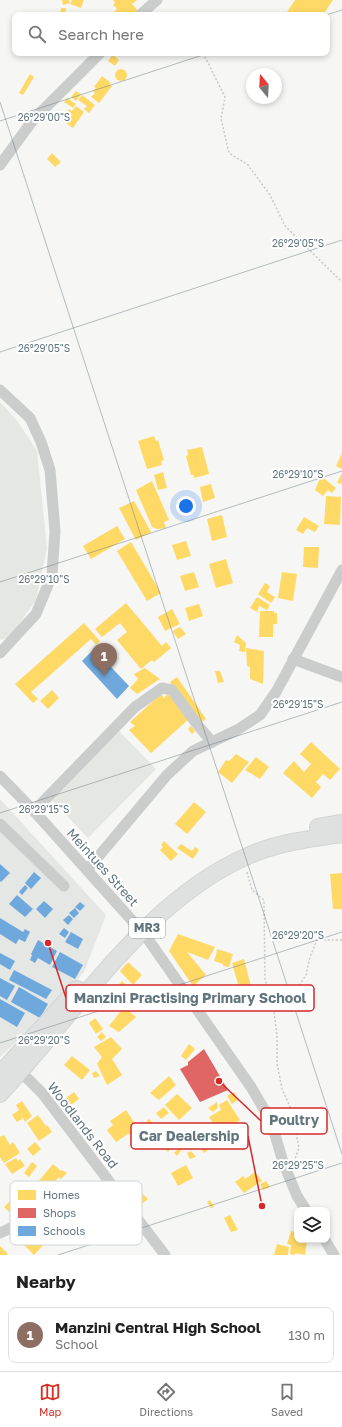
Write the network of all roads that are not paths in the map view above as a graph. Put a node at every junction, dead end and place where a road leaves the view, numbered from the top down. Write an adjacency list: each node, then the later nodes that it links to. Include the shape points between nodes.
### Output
1 (157, 0): 2 (street)
2 (143, 12)
3 (97, 56): 4 (street, via 33,120)
4 (0, 165)
5 (0, 390): 7 (street, via 30,418 41,442 50,470 55,531 52,575 36,614)
6 (342, 570): 8 (street)
7 (0, 653)
8 (293, 659): 9 (street); 10 (street, via 276,692 260,715)
9 (342, 677)
10 (212, 742): 12 (street, via 172,690 162,688 135,707); 16 (street, via 193,751 167,775)
11 (0, 776): 12 (street, Meintues Street)
12 (34, 811): 16 (street, Meintues Street)
13 (342, 823): 18 (highway, MR3, via 297,831 248,846 202,871 174,892)
14 (0, 824): 17 (street)
15 (342, 834): 18 (highway, MR3, via 298,840 251,854 213,874)
16 (87, 870): 18 (street, Meintues Street)
17 (64, 886)
18 (140, 929): 19 (highway, MR3); 20 (highway, MR3, via 103,961); 23 (street, Meintues Street, via 251,1087 271,1120 283,1162)
19 (21, 1072): 21 (highway, MR3); 22 (street, Woodlands Road, via 42,1093)
20 (0, 1074)
21 (0, 1094)
22 (108, 1181)
23 (304, 1207)
24 (142, 1225): 28 (street, Woodlands Road)
25 (10, 1228): 26 (street)
26 (0, 1232)
27 (327, 1243): 29 (street)
28 (165, 1255)
29 (334, 1255)

